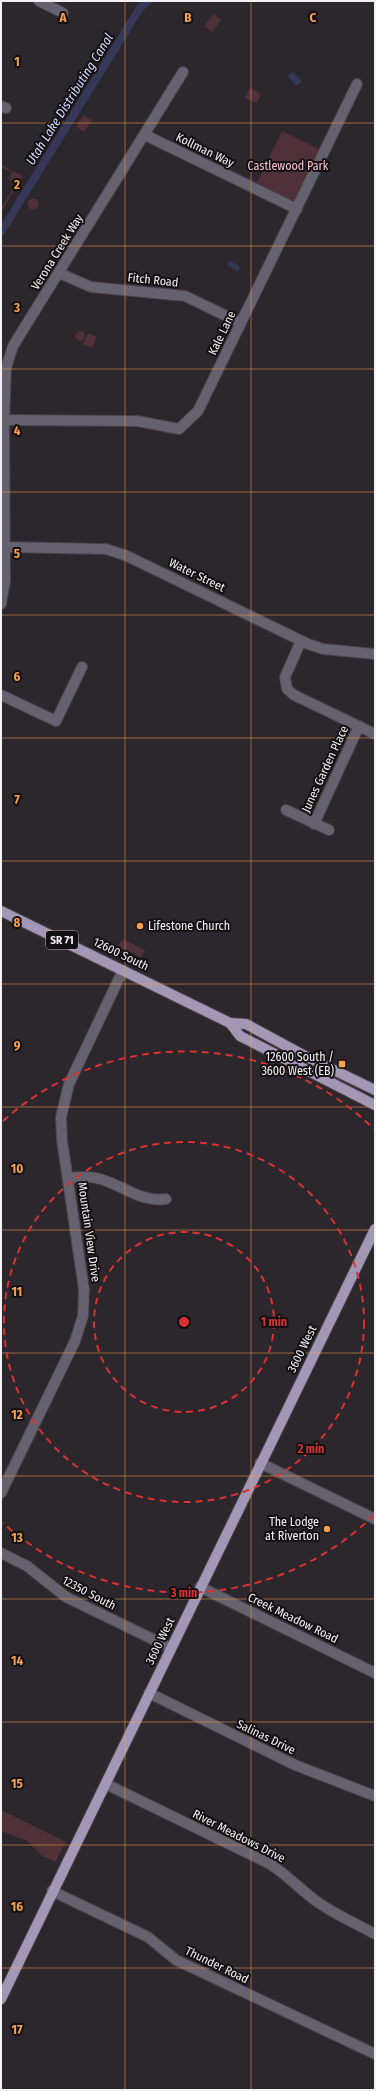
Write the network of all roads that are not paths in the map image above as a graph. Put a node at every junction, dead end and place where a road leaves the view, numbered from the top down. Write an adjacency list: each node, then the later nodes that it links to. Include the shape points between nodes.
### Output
1 (39, 1): 2 (street)
2 (63, 13)
3 (183, 72): 5 (street, Verona Creek Way)
4 (357, 84): 6 (street, Kale Lane)
5 (145, 135): 6 (street, Kollman Way); 7 (street, Verona Creek Way)
6 (296, 209): 8 (street, Kale Lane)
7 (59, 273): 8 (street, Fitch Road, via 91,287 185,296); 9 (street, Verona Creek Way, via 13,346 6,368)
8 (241, 323): 9 (street, Kale Lane, via 198,411 179,429 137,421)
9 (2, 420): 10 (street, Verona Creek Way)
10 (3, 547): 11 (street, Verona Creek Way, via 4,581); 12 (street, Water Street, via 106,549 127,556)
11 (1, 604)
12 (301, 641): 13 (street, Water Street, via 323,649); 16 (street, via 285,677 285,686 294,695)
13 (375, 654)
14 (82, 666): 15 (street, via 56,721)
15 (1, 695)
16 (359, 726): 17 (street); 19 (street, Junes Garden Place)
17 (375, 734)
18 (286, 810): 19 (street, Junes Garden Place)
19 (314, 824): 20 (street, Junes Garden Place)
20 (329, 830)
21 (1, 911): 22 (main road, 12600 South / SR 71)
22 (123, 970): 23 (main road, 12600 South / SR 71); 26 (street, Mountain View Drive, via 65,1095 61,1129)
23 (230, 1023): 24 (main road, 12600 South / SR 71, via 246,1024); 25 (main road, 12600 South / SR 71, via 240,1036)
24 (375, 1090)
25 (375, 1105)
26 (68, 1178): 27 (street, via 96,1178 143,1198 155,1201); 30 (street, Mountain View Drive, via 83,1281 83,1316 75,1341)
27 (166, 1199)
28 (375, 1229): 29 (main road, 3600 West)
29 (260, 1463): 31 (street); 33 (main road, 3600 West)
30 (1, 1493)
31 (375, 1519)
32 (1, 1553): 34 (street, 12350 South, via 27,1566 66,1597)
33 (200, 1587): 34 (main road, 3600 West); 35 (street, Creek Meadow Road)
34 (171, 1648): 36 (main road, 3600 West)
35 (375, 1673)
36 (149, 1693): 37 (main road, 3600 West); 38 (street, Salinas Drive, via 295,1765)
37 (106, 1784): 39 (main road, 3600 West); 40 (street, River Meadows Drive, via 270,1864 315,1900)
38 (375, 1796)
39 (52, 1891): 41 (main road, 3600 West); 42 (street, Thunder Road, via 148,1936 176,1960)
40 (375, 1934)
41 (1, 1999)
42 (375, 2054)

